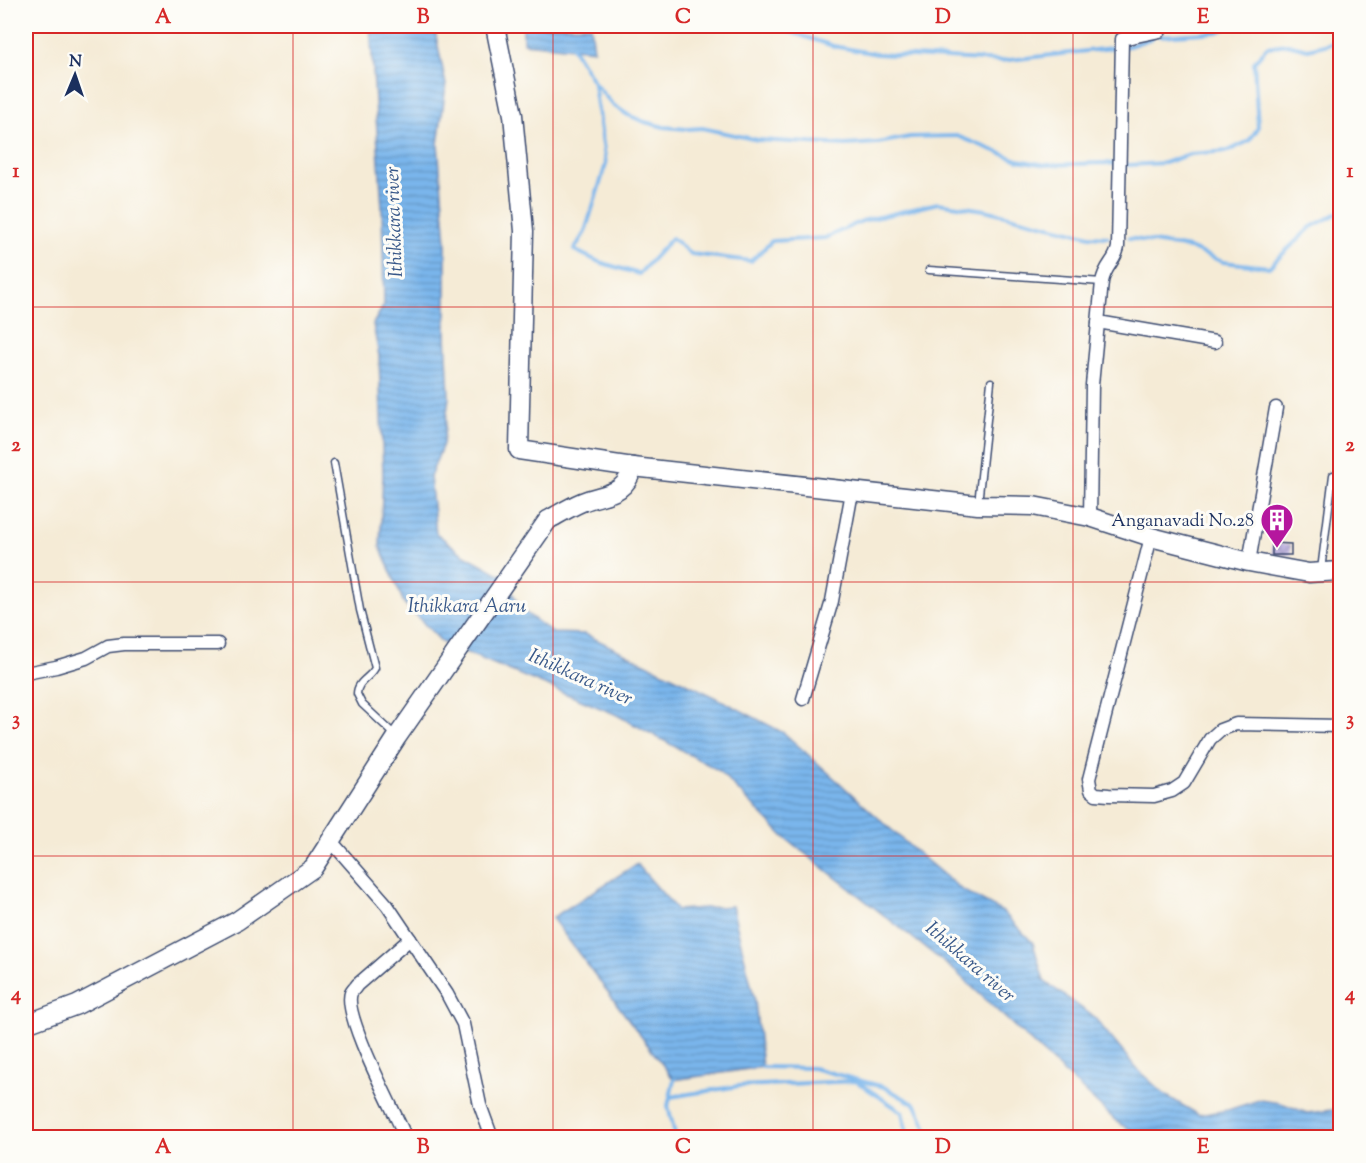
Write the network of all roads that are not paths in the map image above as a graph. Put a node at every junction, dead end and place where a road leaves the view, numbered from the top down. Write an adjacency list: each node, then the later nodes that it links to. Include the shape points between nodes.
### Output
1 (495, 26): 10 (street, via 513,115 524,231 519,450)
2 (1160, 31): 4 (street, via 1122,39 1118,247)
3 (929, 270): 4 (lane)
4 (1102, 282): 5 (street)
5 (1098, 322): 6 (street); 14 (street, via 1092,385)
6 (1215, 342)
7 (991, 382): 13 (lane)
8 (1276, 408): 16 (street)
9 (334, 463): 23 (lane, via 360,610 375,668 359,685 357,694 362,704)
10 (633, 467): 12 (street); 23 (street, via 630,478 619,490 580,503 548,520)
11 (1333, 475): 18 (lane)
12 (852, 492): 13 (street); 21 (street, via 832,601)
13 (978, 505): 14 (street, via 1033,506)
14 (1090, 517): 15 (street)
15 (1151, 537): 16 (street); 22 (street, via 1089,779 1095,794 1154,796 1172,791 1184,783 1210,739 1236,724)
16 (1249, 562): 18 (street)
17 (1341, 571): 18 (street)
18 (1321, 572)
19 (218, 644): 20 (street, via 108,646 56,668)
20 (26, 673)
21 (802, 699)
22 (1341, 726)
23 (397, 737): 24 (street)
24 (331, 841): 25 (street, via 387,905); 26 (street, via 313,868 237,921 77,1005)
25 (410, 939): 27 (street, via 357,985 350,1001 356,1027); 28 (street, via 463,1024 480,1105)
26 (26, 1024)
27 (406, 1137)
28 (492, 1137)

